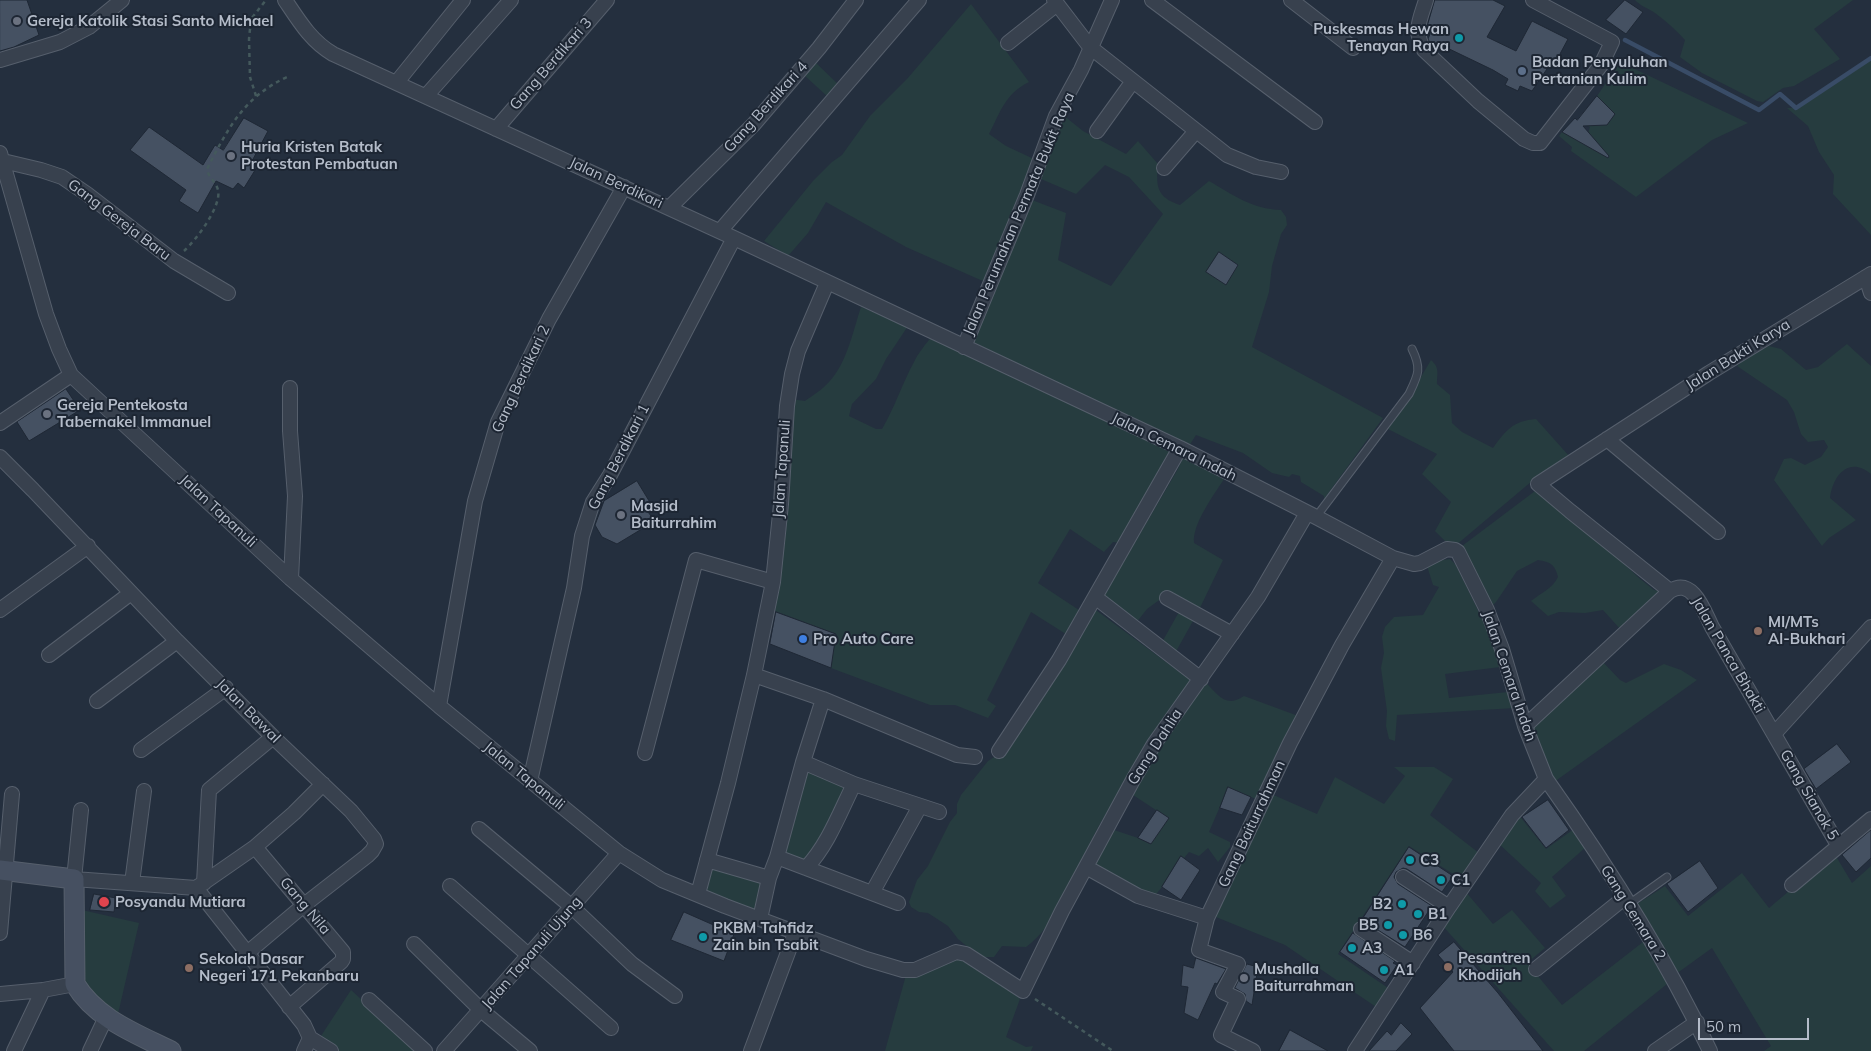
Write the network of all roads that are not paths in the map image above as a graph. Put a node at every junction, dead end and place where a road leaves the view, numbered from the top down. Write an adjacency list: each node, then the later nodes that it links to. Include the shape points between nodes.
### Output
1 (122, 0): 17 (street, via 89,27 60,42)
2 (285, 0): 19 (street, Jalan Berdikari, via 306,32 323,48)
3 (463, 0): 19 (street)
4 (511, 0): 20 (street)
5 (607, 0): 22 (street, Gang Berdikari 3)
6 (856, 0): 29 (street, Gang Berdikari 4, via 754,124)
7 (919, 0): 30 (street)
8 (1112, 0): 15 (street, Jalan Perumahan Permata Bukit Raya)
9 (1152, 0): 21 (street)
10 (1291, 0): 16 (street)
11 (1426, 0): 12 (street, via 1417,32 1424,50 1524,140 1540,143 1601,65 1612,42)
12 (1533, 0)
13 (1055, 2): 14 (street); 15 (street)
14 (1008, 43)
15 (1090, 47): 18 (street); 36 (street, Jalan Perumahan Permata Bukit Raya, via 1056,116 1027,196)
16 (1353, 48)
17 (0, 60)
18 (1133, 81): 23 (street); 24 (street)
19 (398, 82): 20 (street, Jalan Berdikari)
20 (426, 96): 22 (street, Jalan Berdikari)
21 (1314, 122)
22 (496, 128): 28 (street, Jalan Berdikari)
23 (1196, 130): 26 (street); 27 (street, via 1227,155 1256,167)
24 (1098, 131)
25 (2, 157): 34 (street, Gang Gereja Baru, via 62,178 174,261); 38 (street, Jalan Tapanuli, via 46,314)
26 (1164, 168)
27 (1281, 172)
28 (624, 187): 29 (street, Jalan Berdikari); 64 (street, Gang Berdikari 2, via 549,319 498,422 475,501)
29 (669, 208): 30 (street, Jalan Berdikari)
30 (720, 231): 31 (street, Jalan Berdikari)
31 (734, 238): 33 (street, Jalan Berdikari); 74 (street, Gang Berdikari 1, via 593,502 582,536 572,597)
32 (1869, 275): 35 (street); 41 (street, Jalan Bakti Karya)
33 (827, 283): 36 (street, Jalan Berdikari); 49 (street, Jalan Tapanuli, via 798,351 792,374)
34 (228, 293)
35 (1871, 293)
36 (964, 346): 42 (street, Jalan Cemara Indah)
37 (1412, 349): 44 (lane, via 1419,372 1409,394)
38 (71, 375): 40 (street); 48 (street, Jalan Tapanuli)
39 (290, 388): 48 (street, via 295,496)
40 (0, 423)
41 (1606, 439): 45 (street); 50 (street, Jalan Bakti Karya, via 1538,484)
42 (1180, 448): 44 (street, Jalan Cemara Indah); 52 (street)
43 (0, 457): 46 (street, Jalan Bawal)
44 (1311, 515): 47 (street, Jalan Cemara Indah); 56 (street, Gang Dahlia)
45 (1718, 532)
46 (88, 546): 51 (street, Jalan Bawal); 54 (street)
47 (1393, 558): 65 (street, Jalan Cemara Indah, via 1414,564 1448,549 1458,552 1502,649); 107 (street, Gang Baiturrahman, via 1290,742)
48 (291, 579): 64 (street, Jalan Tapanuli)
49 (773, 582): 59 (street, Jalan Tapanuli); 70 (street, via 696,560)
50 (1670, 591): 65 (street, Jalan Panca Bhakti); 66 (street, Jalan Panca Bhakti, via 1685,588 1697,597)
51 (131, 593): 57 (street, Jalan Bawal); 58 (street)
52 (1095, 597): 60 (street); 69 (street)
53 (1167, 598): 56 (street)
54 (0, 610)
55 (1871, 627): 66 (street, Jalan Panca Bhakti)
56 (1232, 634): 60 (street, Gang Dahlia)
57 (177, 641): 61 (street, Jalan Bawal); 63 (street)
58 (49, 655)
59 (754, 675): 62 (street); 88 (street, Jalan Tapanuli)
60 (1201, 679): 89 (street, Gang Dahlia, via 1154,744)
61 (226, 688): 67 (street, Jalan Bawal); 68 (street)
62 (823, 699): 71 (street, via 954,754); 72 (street)
63 (97, 701)
64 (439, 706): 74 (street, Jalan Tapanuli)
65 (1525, 726): 73 (street, Jalan Cemara Indah)
66 (1774, 734): 84 (street, Gang Sianok 5)
67 (273, 737): 75 (street, Jalan Bawal); 98 (street, via 208,790)
68 (141, 750)
69 (999, 751)
70 (644, 753)
71 (975, 757)
72 (803, 762): 76 (street); 87 (street)
73 (1546, 780): 102 (street, Gang Cemara 2); 106 (street, via 1512,815)
74 (530, 781): 86 (street, Jalan Tapanuli)
75 (323, 784): 85 (street); 104 (street, Jalan Bawal, via 372,834 376,844 367,856)
76 (854, 784): 79 (street); 90 (street, via 825,842)
77 (144, 791): 96 (street)
78 (12, 794): 91 (street)
79 (920, 806): 81 (street); 100 (street)
80 (81, 810): 95 (street)
81 (939, 812)
82 (1871, 818): 84 (street, Gang Sianok 5)
83 (479, 829): 105 (street)
84 (1838, 846): 97 (street)
85 (255, 847): 98 (street); 104 (street, Gang Nila)
86 (619, 853): 101 (street, Jalan Tapanuli, via 662,880); 105 (street, Jalan Tapanuli Ujung)
87 (777, 858): 90 (street); 94 (street)
88 (707, 860): 94 (street); 101 (street, Jalan Tapanuli)
89 (1086, 867): 107 (street, via 1138,896); 110 (street, Gang Dahlia, via 1023,991 962,952 950,953 915,970 903,970)
90 (806, 868): 100 (street)
91 (2, 871): 95 (street); 111 (street)
92 (1402, 877): 106 (street)
93 (1667, 877): 102 (lane)
94 (769, 878): 108 (street)
95 (74, 880): 96 (street); 117 (street)
96 (132, 883): 98 (street)
97 (1792, 885)
98 (200, 886): 113 (street)
99 (450, 886): 114 (street)
100 (872, 893): 103 (street)
101 (698, 894): 108 (street)
102 (1626, 901): 116 (street); 125 (street, Gang Cemara 2)
103 (898, 903)
104 (304, 905): 113 (street, Jalan Bawal); 122 (street, Gang Nila, via 341,950 343,959)
105 (572, 907): 114 (street, Jalan Tapanuli Ujung); 120 (street, via 632,964)
106 (1449, 907): 115 (street)
107 (1207, 918): 138 (street, Gang Baiturrahman, via 1199,950 1238,964 1223,992 1238,999 1221,1035)
108 (760, 919): 110 (street)
109 (1361, 928): 115 (street)
110 (796, 931): 137 (street)
111 (0, 933)
112 (414, 944): 123 (street)
113 (246, 954): 122 (street)
114 (528, 955): 123 (street, Jalan Tapanuli Ujung); 126 (street)
115 (1413, 963): 129 (street)
116 (1536, 969)
117 (75, 984): 118 (street); 124 (street, via 82,996)
118 (43, 990): 119 (street); 130 (street)
119 (0, 994)
120 (676, 996)
121 (369, 1000): 134 (street)
122 (289, 1007): 127 (street)
123 (481, 1010): 135 (street, Jalan Tapanuli Ujung); 136 (street)
124 (106, 1017): 128 (street); 131 (street)
125 (1696, 1022): 139 (street); 140 (street, Gang Cemara 2)
126 (611, 1028)
127 (310, 1038): 132 (street); 133 (street)
128 (167, 1050)
129 (1357, 1050)
130 (14, 1051)
131 (90, 1051)
132 (304, 1051)
133 (331, 1051)
134 (425, 1051)
135 (444, 1051)
136 (530, 1051)
137 (751, 1051)
138 (1253, 1051)
139 (1655, 1051)
140 (1710, 1051)

